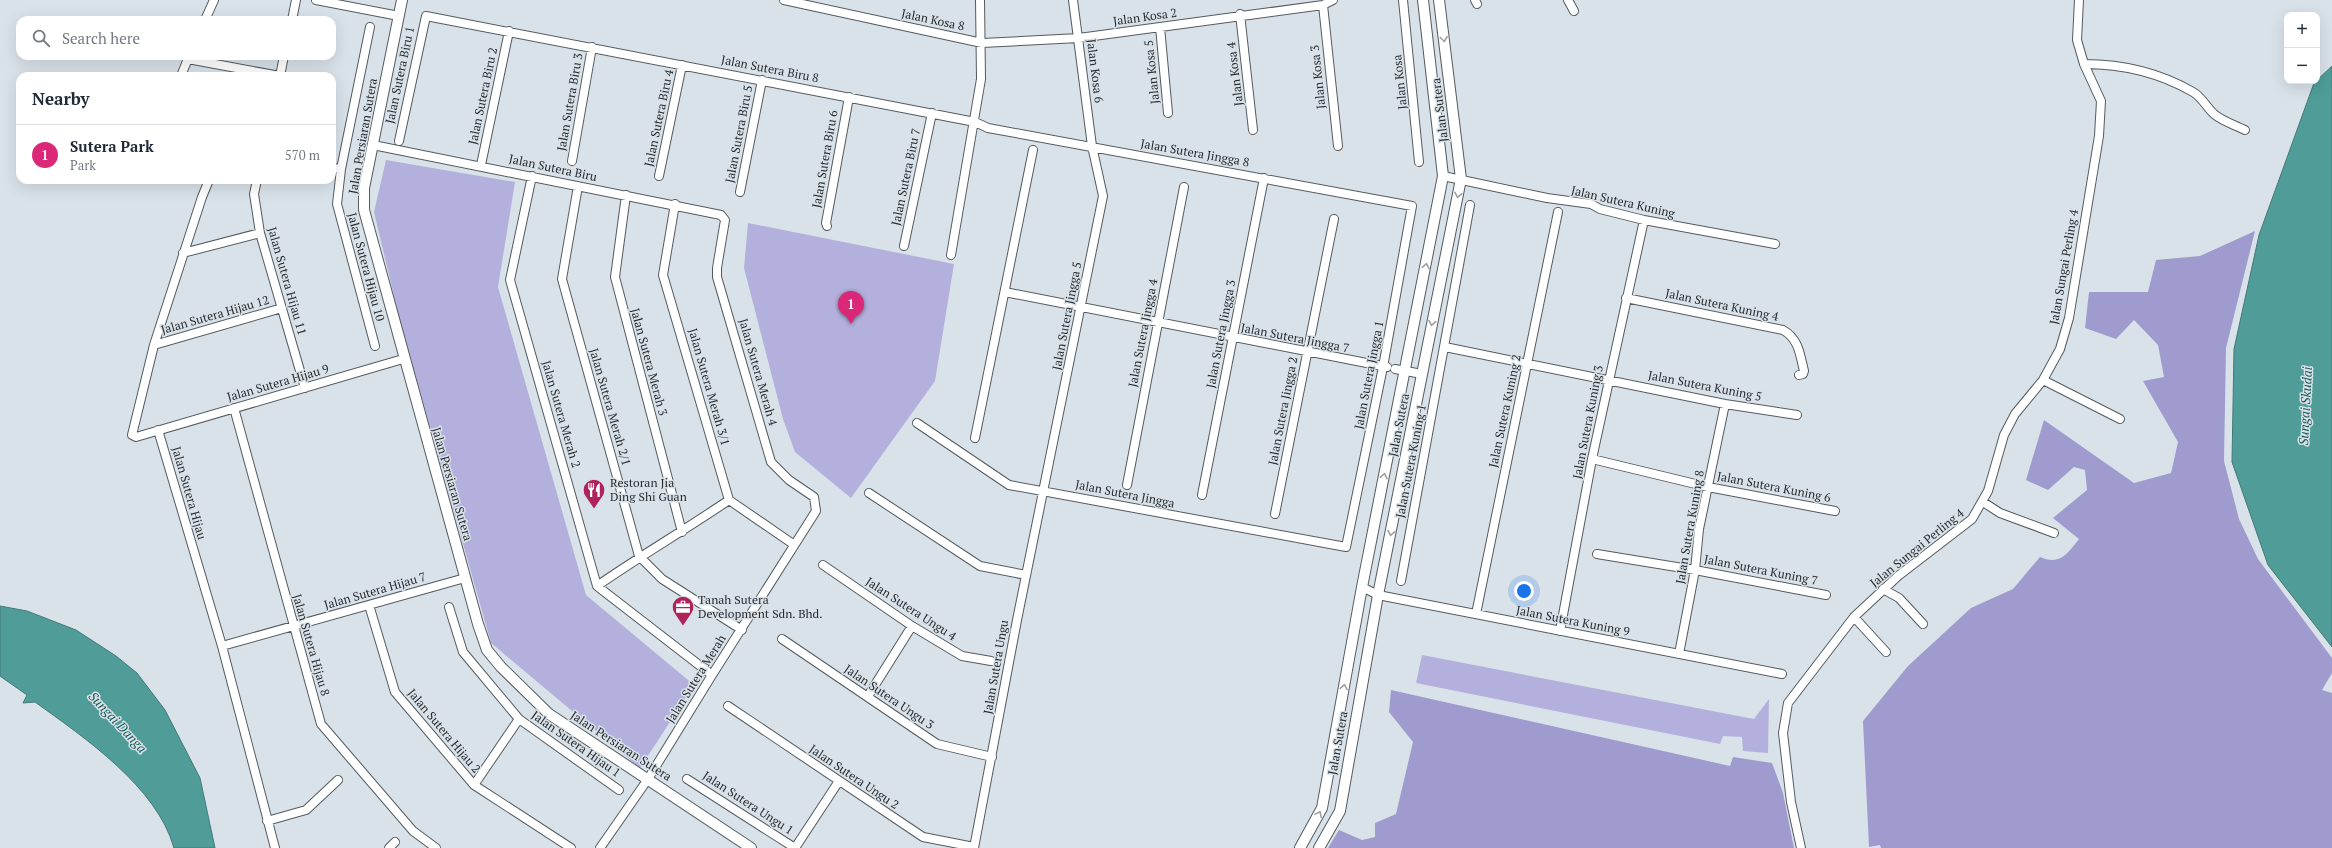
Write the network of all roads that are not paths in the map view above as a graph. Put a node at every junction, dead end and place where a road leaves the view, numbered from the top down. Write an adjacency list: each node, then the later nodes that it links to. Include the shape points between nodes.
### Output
1 (214, 0): 17 (street)
2 (296, 0): 18 (street)
3 (316, 0): 19 (street)
4 (402, 0): 19 (street, Jalan Persiaran Sutera)
5 (784, 0): 25 (street, Jalan Kosa 8)
6 (980, 0): 25 (street)
7 (1073, 0): 24 (street, Jalan Kosa 6)
8 (1333, 0): 14 (street, Jalan Kosa 2)
9 (1403, 0): 48 (street, Jalan Kosa)
10 (1423, 0): 54 (street, Jalan Sutera)
11 (1439, 0): 56 (street, Jalan Sutera, one-way to 56)
12 (1568, 0): 15 (street)
13 (2079, 0): 30 (street, Jalan Sungai Perling 4, via 2077,40)
14 (1323, 5): 16 (street, Jalan Kosa 2); 45 (street, Jalan Kosa 3)
15 (1574, 11)
16 (1240, 14): 22 (street, Jalan Kosa 2); 40 (street, Jalan Kosa 4)
17 (207, 16)
18 (293, 16)
19 (399, 16): 43 (street, Jalan Persiaran Sutera)
20 (426, 16): 23 (street, Jalan Sutera Biru 8); 42 (street, Jalan Sutera Biru 1)
21 (370, 27): 51 (street, Jalan Sutera Hijau 10)
22 (1160, 27): 24 (street, Jalan Kosa 2); 38 (street, Jalan Kosa 5)
23 (509, 31): 26 (street, Jalan Sutera Biru 8); 49 (street, Jalan Sutera Biru 2)
24 (1079, 38): 25 (street, Jalan Kosa 8); 44 (street, Jalan Kosa 6)
25 (982, 43): 39 (street, via 981,79)
26 (592, 47): 31 (street, Jalan Sutera Biru 8); 47 (street, Jalan Sutera Biru 3)
27 (187, 60): 32 (street)
28 (203, 60): 33 (street)
29 (283, 60): 34 (street)
30 (2084, 64): 41 (street, via 2134,68 2172,82 2195,92 2215,115); 93 (street, Jalan Sungai Perling 4, via 2100,101 2099,136 2069,318 2060,349)
31 (682, 65): 35 (street, Jalan Sutera Biru 8); 53 (street, Jalan Sutera Biru 4)
32 (182, 72)
33 (261, 72)
34 (281, 72)
35 (762, 80): 36 (street, Jalan Sutera Biru 8); 61 (street, Jalan Sutera Biru 5)
36 (849, 97): 37 (street, Jalan Sutera Biru 8); 70 (street, Jalan Sutera Biru 6)
37 (932, 113): 39 (street, Jalan Sutera Biru 8); 73 (street, Jalan Sutera Biru 7)
38 (1168, 113)
39 (975, 122): 44 (street, Jalan Sutera Jingga 8, via 988,128); 75 (street)
40 (1254, 130)
41 (2244, 130)
42 (399, 140)
43 (372, 145): 49 (street, Jalan Sutera Biru); 86 (street, Jalan Persiaran Sutera, via 364,188 364,210)
44 (1092, 146): 55 (street, Jalan Sutera Jingga 8); 79 (street, Jalan Sutera Jingga 5, via 1103,196)
45 (1338, 146)
46 (1032, 150): 76 (street)
47 (572, 161)
48 (1419, 162)
49 (481, 165): 52 (street, Jalan Sutera Biru)
50 (336, 169): 51 (street)
51 (341, 170): 83 (street, Jalan Sutera Hijau 10, via 337,204)
52 (532, 176): 59 (street, Jalan Sutera Biru); 124 (street, Jalan Sutera Merah 2, via 510,280)
53 (659, 176)
54 (1443, 176): 56 (street, Jalan Sutera Kuning); 89 (street, Jalan Sutera, one-way to 54)
55 (1264, 178): 65 (street, Jalan Sutera Jingga 8); 81 (street, Jalan Sutera Jingga 3)
56 (1461, 179): 69 (street, Jalan Sutera Kuning, via 1547,198 1595,205 1600,209); 90 (street, Jalan Sutera, one-way to 90)
57 (208, 184): 74 (street)
58 (256, 184): 71 (street, Jalan Sutera Hijau 11, via 254,194)
59 (578, 186): 62 (street, Jalan Sutera Biru); 118 (street, Jalan Sutera Merah 2/1, via 562,279)
60 (1184, 186): 80 (street, Jalan Sutera Jingga 4)
61 (740, 192)
62 (626, 195): 63 (street, Jalan Sutera Biru); 113 (street, Jalan Sutera Merah 3, via 615,277)
63 (675, 204): 68 (street, Jalan Sutera Biru, via 717,213); 108 (street, Jalan Sutera Merah 3/1, via 663,275)
64 (1470, 205): 84 (street, Jalan Sutera Kuning 1)
65 (1412, 206): 88 (street, Jalan Sutera Jingga 1)
66 (1558, 212): 87 (street, Jalan Sutera Kuning 2)
67 (1334, 219): 85 (street, Jalan Sutera Jingga 2)
68 (725, 220): 110 (street, Jalan Sutera Merah 4, via 717,268 718,277 771,462 789,480 814,497)
69 (1644, 220): 72 (street, Jalan Sutera Kuning); 77 (street, Jalan Sutera Kuning 3)
70 (827, 226)
71 (260, 233): 74 (street); 78 (street, Jalan Sutera Hijau 11)
72 (1775, 244)
73 (904, 246)
74 (183, 252): 82 (street)
75 (951, 255)
76 (1005, 292): 79 (street, Jalan Sutera Jingga 7); 101 (street)
77 (1626, 298): 91 (street, Jalan Sutera Kuning 4, via 1783,330 1791,334 1796,342 1804,371); 92 (street, Jalan Sutera Kuning 3)
78 (282, 308): 82 (street, Jalan Sutera Hijau 12); 94 (street, Jalan Sutera Hijau 11)
79 (1081, 308): 80 (street, Jalan Sutera Jingga 7); 105 (street, Jalan Sutera Jingga 5)
80 (1156, 323): 81 (street, Jalan Sutera Jingga 7); 103 (street, Jalan Sutera Jingga 4)
81 (1232, 338): 85 (street, Jalan Sutera Jingga 7); 107 (street, Jalan Sutera Jingga 3)
82 (154, 345): 100 (street, via 132,435 136,437)
83 (375, 346)
84 (1445, 347): 87 (street); 123 (street, Jalan Sutera Kuning 1)
85 (1307, 352): 88 (street, Jalan Sutera Jingga 7); 112 (street, Jalan Sutera Jingga 2)
86 (403, 359): 94 (street, Jalan Sutera Hijau 9); 122 (street, Jalan Persiaran Sutera)
87 (1527, 364): 92 (street, Jalan Sutera Kuning 5); 131 (street, Jalan Sutera Kuning 2)
88 (1389, 368): 89 (street, Jalan Sutera Jingga 7); 116 (street, Jalan Sutera Jingga 1)
89 (1405, 371): 90 (street, Jalan Sutera Jingga 7); 125 (street, Jalan Sutera, one-way to 89)
90 (1422, 374): 127 (street, Jalan Sutera, one-way to 127)
91 (1799, 375)
92 (1609, 380): 95 (street, Jalan Sutera Kuning 5); 102 (street, Jalan Sutera Kuning 3)
93 (2043, 380): 98 (street); 109 (street, Jalan Sungai Perling 4, via 2015,414 2004,435 1995,472)
94 (305, 388): 96 (street, Jalan Sutera Hijau 9)
95 (1725, 404): 97 (street, Jalan Sutera Kuning 5); 104 (street, Jalan Sutera Kuning 8)
96 (234, 408): 100 (street, Jalan Sutera Hijau 9); 134 (street, Jalan Sutera Hijau 8)
97 (1797, 415)
98 (2120, 419)
99 (916, 423): 105 (street, Jalan Sutera Jingga, via 1009,484)
100 (158, 430): 139 (street, Jalan Sutera Hijau)
101 (975, 438)
102 (1592, 459): 104 (street, Jalan Sutera Kuning 6); 137 (street, Jalan Sutera Kuning 3)
103 (1127, 485)
104 (1708, 486): 111 (street, Jalan Sutera Kuning 6); 120 (street, Jalan Sutera Kuning 8, via 1699,529)
105 (1044, 491): 116 (street, Jalan Sutera Jingga); 121 (street, Jalan Sutera Ungu)
106 (869, 493): 121 (street, via 980,566)
107 (1202, 495)
108 (729, 500): 113 (street); 115 (street)
109 (1983, 502): 114 (street, via 2000,512); 126 (street, Jalan Sungai Perling 4, via 1972,519 1961,529)
110 (816, 511): 115 (street, Jalan Sutera Merah)
111 (1835, 511)
112 (1275, 514)
113 (682, 532): 118 (street)
114 (2054, 533)
115 (793, 544): 136 (street, Jalan Sutera Merah)
116 (1346, 547)
117 (1597, 554): 120 (street, Jalan Sutera Kuning 7)
118 (639, 556): 124 (street); 136 (street, Jalan Sutera Merah 2/1, via 662,579)
119 (822, 564): 135 (street, Jalan Sutera Ungu 4)
120 (1695, 570): 128 (street, Jalan Sutera Kuning 7); 141 (street, Jalan Sutera Kuning 8)
121 (1026, 575): 148 (street, Jalan Sutera Ungu)
122 (465, 578): 129 (street, Jalan Sutera Hijau 7); 149 (street, Jalan Persiaran Sutera, via 487,650 501,667 549,714)
123 (1402, 580)
124 (597, 586): 144 (street)
125 (1362, 587): 127 (street, Jalan Sutera Kuning 9); 163 (street, Jalan Sutera, one-way to 125, via 1322,808)
126 (1883, 589): 132 (street, Jalan Sungai Perling 4); 133 (street, via 1899,598)
127 (1378, 595): 131 (street, Jalan Sutera Kuning 9); 164 (street, Jalan Sutera, via 1340,811)
128 (1826, 595)
129 (369, 605): 134 (street, Jalan Sutera Hijau 7); 153 (street, Jalan Sutera Hijau 2, via 395,692)
130 (449, 607): 147 (street, Jalan Sutera Hijau 1, via 464,652)
131 (1476, 614): 137 (street, Jalan Sutera Kuning 9)
132 (1854, 617): 140 (street); 165 (street, Jalan Sungai Perling 4, via 1788,703 1783,733 1791,802)
133 (1923, 624)
134 (293, 626): 139 (street, Jalan Sutera Hijau 7); 157 (street, Jalan Sutera Hijau 8, via 325,730 413,831)
135 (912, 626): 142 (street, Jalan Sutera Ungu 4, via 962,656); 145 (street)
136 (742, 630): 144 (street, Jalan Sutera Merah)
137 (1560, 631): 141 (street, Jalan Sutera Kuning 9)
138 (782, 639): 145 (street, Jalan Sutera Ungu 3)
139 (222, 646): 155 (street, Jalan Sutera Hijau)
140 (1886, 652)
141 (1679, 654): 143 (street, Jalan Sutera Kuning 9)
142 (991, 661)
143 (1782, 674)
144 (712, 675): 149 (street, Jalan Sutera Merah)
145 (868, 696): 148 (street, Jalan Sutera Ungu 3, via 937,744)
146 (728, 706): 152 (street, Jalan Sutera Ungu 2)
147 (519, 719): 153 (street, Jalan Sutera Hijau 1); 154 (street, Jalan Sutera Hijau 1)
148 (992, 757): 162 (street, Jalan Sutera Ungu)
149 (648, 779): 159 (street); 160 (street, Jalan Persiaran Sutera)
150 (687, 779): 161 (street, Jalan Sutera Ungu 1)
151 (338, 780): 155 (street, via 306,810)
152 (839, 781): 161 (street); 162 (street, Jalan Sutera Ungu 2, via 923,837)
153 (474, 785): 158 (street, Jalan Sutera Hijau 2)
154 (619, 790)
155 (267, 821): 156 (street, Jalan Sutera Hijau)
156 (275, 848)
157 (436, 848)
158 (571, 848)
159 (600, 848)
160 (751, 848)
161 (795, 848)
162 (974, 848)
163 (1300, 848)
164 (1319, 848)
165 (1801, 848)

